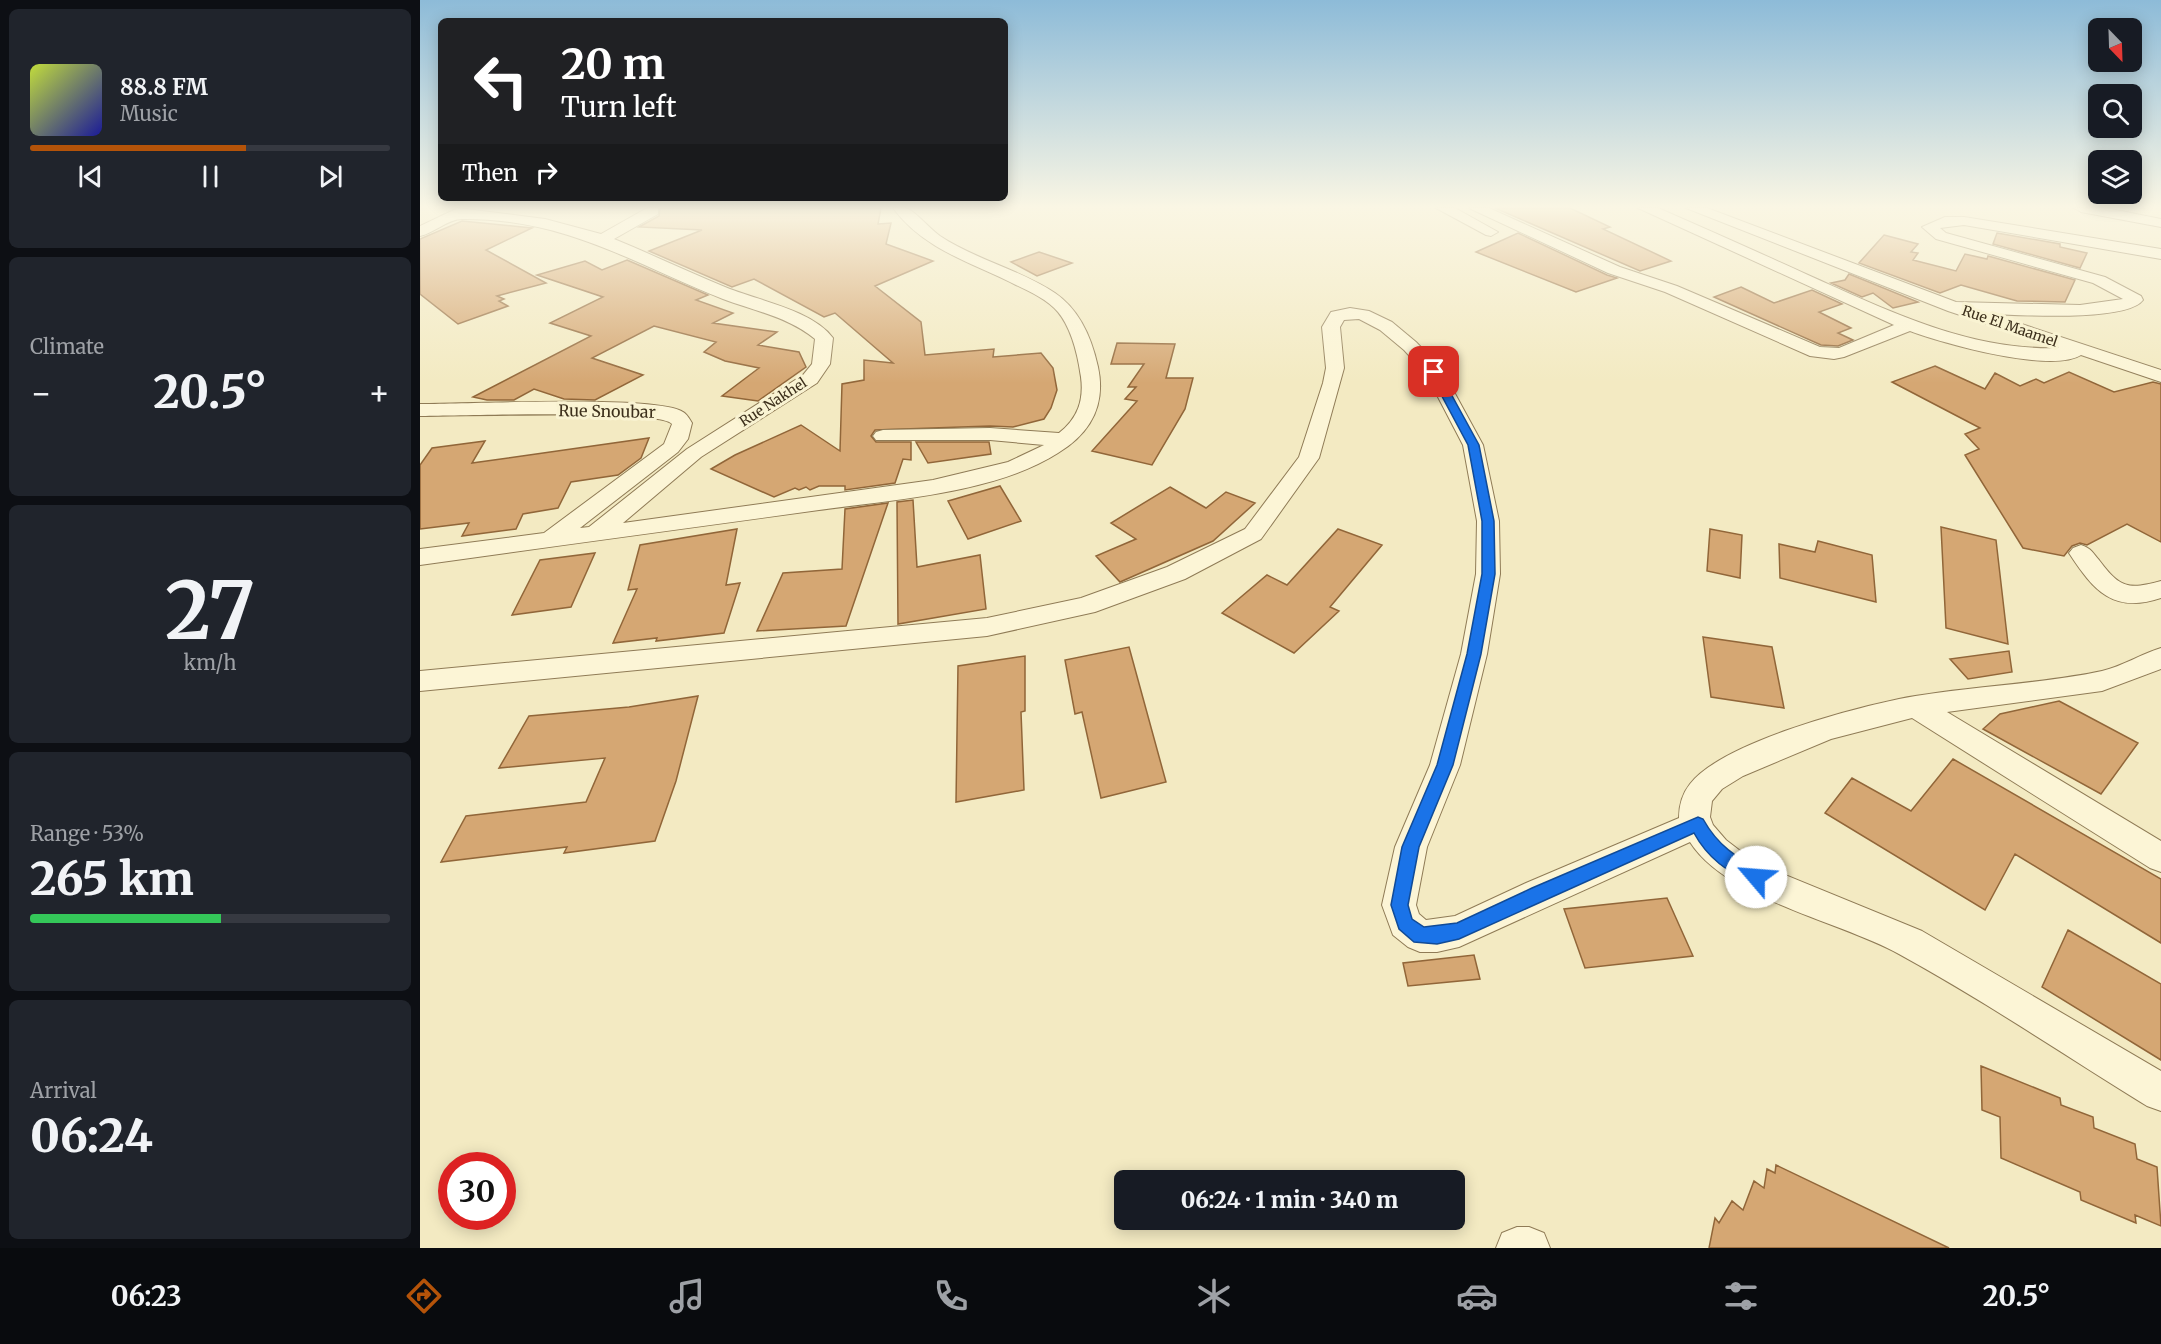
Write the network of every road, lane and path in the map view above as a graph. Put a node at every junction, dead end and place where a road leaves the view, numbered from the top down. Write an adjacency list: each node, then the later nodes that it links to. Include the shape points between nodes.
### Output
1 (661, 266): 14 (street, Rue Nakhel, via 815,329 824,338 821,364 810,379 694,453)
2 (989, 266): 13 (street, via 1023,282 1070,314 1088,361 1090,395 1085,417)
3 (1606, 266): 8 (street, via 1671,289 1816,352 1844,352)
4 (1778, 266): 8 (street)
5 (1847, 266): 7 (street, Rue El Maamel)
6 (2048, 266): 7 (street, via 2099,280 2135,300 2126,306 2095,310)
7 (1954, 307): 9 (street, Rue El Maamel)
8 (1909, 324): 9 (street, via 1947,340 2020,354)
9 (2086, 352): 10 (street, Rue El Maamel)
10 (2161, 376)
11 (421, 406): 15 (street, Rue Snoubar, via 621,409 676,416 682,423 671,448)
12 (883, 436): 13 (street, via 990,434)
13 (1064, 440): 14 (street, via 1016,466 939,484)
14 (594, 535): 15 (street)
15 (550, 540): 17 (street)
16 (2082, 553): 18 (street, via 2100,578 2119,594 2131,597)
17 (420, 557)
18 (2161, 589)
19 (2161, 657): 21 (street, via 2102,681)
20 (420, 681): 22 (street, via 987,627 1086,606 1176,573 1253,534 1309,458 1335,368 1331,327 1337,316 1350,313 1374,319 1394,332 1434,372 1473,445 1488,521 1488,574 1474,654 1445,765 1411,847 1400,905 1405,924 1420,936 1459,931)
21 (1916, 707): 22 (street, via 1794,740 1753,758 1706,784 1696,802); 23 (street)
22 (1698, 824): 24 (street, via 1707,843 1744,873 1910,942)
23 (2161, 858)
24 (2161, 1092)
25 (1517, 1248): 26 (street)
26 (1530, 1248)

